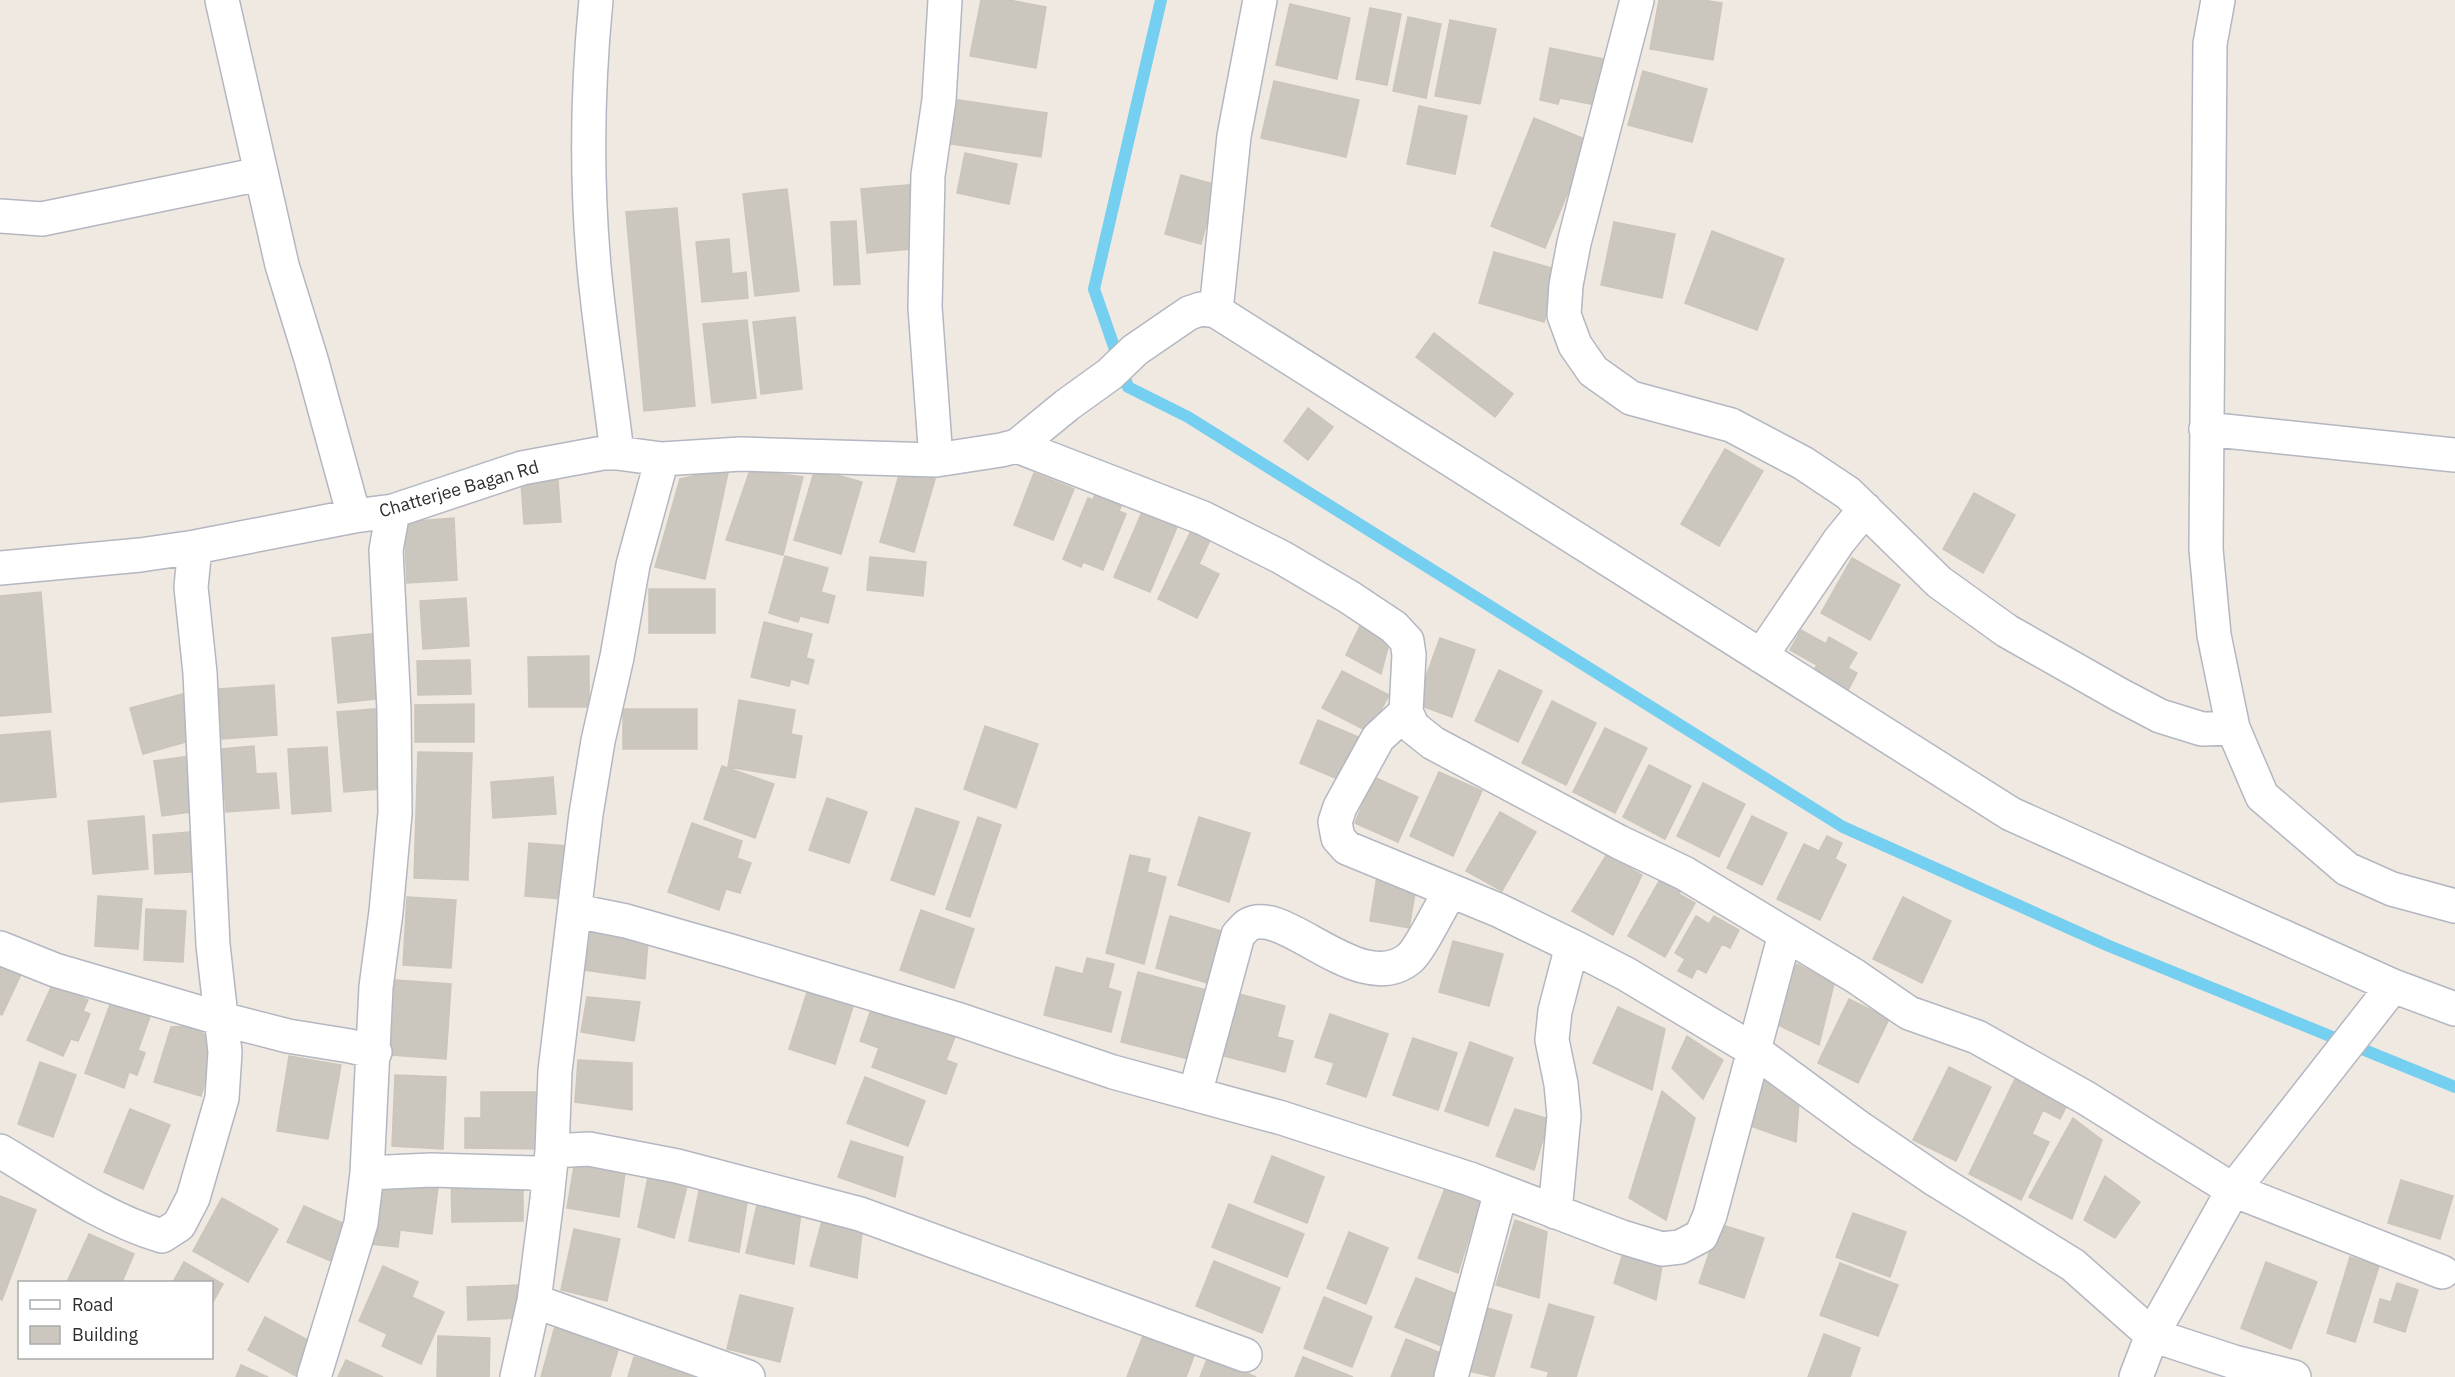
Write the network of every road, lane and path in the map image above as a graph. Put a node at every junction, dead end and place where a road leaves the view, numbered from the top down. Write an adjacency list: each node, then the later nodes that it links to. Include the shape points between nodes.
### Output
1 (222, 0): 7 (street)
2 (596, 0): 12 (street, via 590,57 589,162 595,275)
3 (945, 0): 15 (street, via 939,100 928,175 925,307)
4 (1260, 0): 9 (street, via 1234,136)
5 (1637, 0): 16 (street, via 1566,285 1564,315 1575,345 1593,371 1631,398 1731,425 1803,463)
6 (2218, 0): 10 (street, via 2210,44)
7 (260, 174): 8 (street, via 42,219); 18 (street)
8 (0, 216)
9 (1216, 311): 11 (street, Chatterjee Bagan Rd, via 1201,309 1189,313 1135,350); 21 (street)
10 (2206, 429): 13 (street); 23 (street, via 2206,549 2214,635)
11 (1017, 446): 15 (street, Chatterjee Bagan Rd); 22 (street, via 1203,518 1281,557 1394,627 1407,641 1409,655)
12 (617, 453): 14 (street, Chatterjee Bagan Rd); 17 (street, Chatterjee Bagan Rd, via 522,468)
13 (2455, 455)
14 (662, 459): 15 (street, Chatterjee Bagan Rd, via 741,454); 26 (street, via 633,565 618,657 598,741)
15 (936, 460)
16 (1865, 509): 21 (street); 23 (street, via 1939,582 2007,631 2160,716 2202,729)
17 (393, 511): 18 (street, Chatterjee Bagan Rd); 33 (street, via 386,550 395,813 376,987)
18 (354, 516): 19 (street, Chatterjee Bagan Rd)
19 (195, 547): 20 (street, Chatterjee Bagan Rd); 32 (street, via 191,587 200,673 213,945)
20 (0, 568)
21 (1761, 656): 30 (street, via 2011,814)
22 (1406, 712): 24 (street, via 1378,738 1340,807 1335,822 1338,838 1347,848); 27 (street, via 1413,727 1433,742 1684,873)
23 (2233, 728): 25 (street, via 2262,796 2347,869 2392,890)
24 (1450, 891): 28 (street); 35 (street, via 1412,957 1397,967 1373,970 1269,921 1249,924 1238,935)
25 (2455, 906)
26 (576, 911): 35 (street, via 626,921 823,978); 37 (street, via 555,1071)
27 (1785, 934): 34 (street); 39 (street, via 1909,1013 1977,1037 2086,1098)
28 (1572, 946): 34 (street); 41 (street, via 1555,1011 1552,1040 1564,1116)
29 (0, 948): 32 (street, via 56,970)
30 (2393, 986): 31 (street); 39 (street)
31 (2455, 1009)
32 (222, 1019): 33 (street); 36 (street, via 222,1098 193,1198 179,1225 162,1236 138,1229)
33 (375, 1052): 38 (street)
34 (1755, 1052): 41 (street, via 1701,1236 1680,1247 1662,1249); 44 (street, via 1936,1180 2073,1265)
35 (1195, 1095): 40 (street, via 1282,1118)
36 (0, 1150)
37 (550, 1166): 38 (street, via 535,1173); 43 (street); 45 (street, via 589,1149 677,1166 860,1214)
38 (368, 1173): 46 (street, via 361,1223)
39 (2233, 1190): 42 (street); 44 (street)
40 (1501, 1191): 41 (street); 49 (street)
41 (1555, 1212)
42 (2442, 1272)
43 (534, 1301): 47 (street); 48 (street)
44 (2152, 1335): 50 (street); 51 (street)
45 (1245, 1355)
46 (314, 1377)
47 (517, 1377)
48 (748, 1377)
49 (1451, 1377)
50 (2136, 1377)
51 (2294, 1377)

